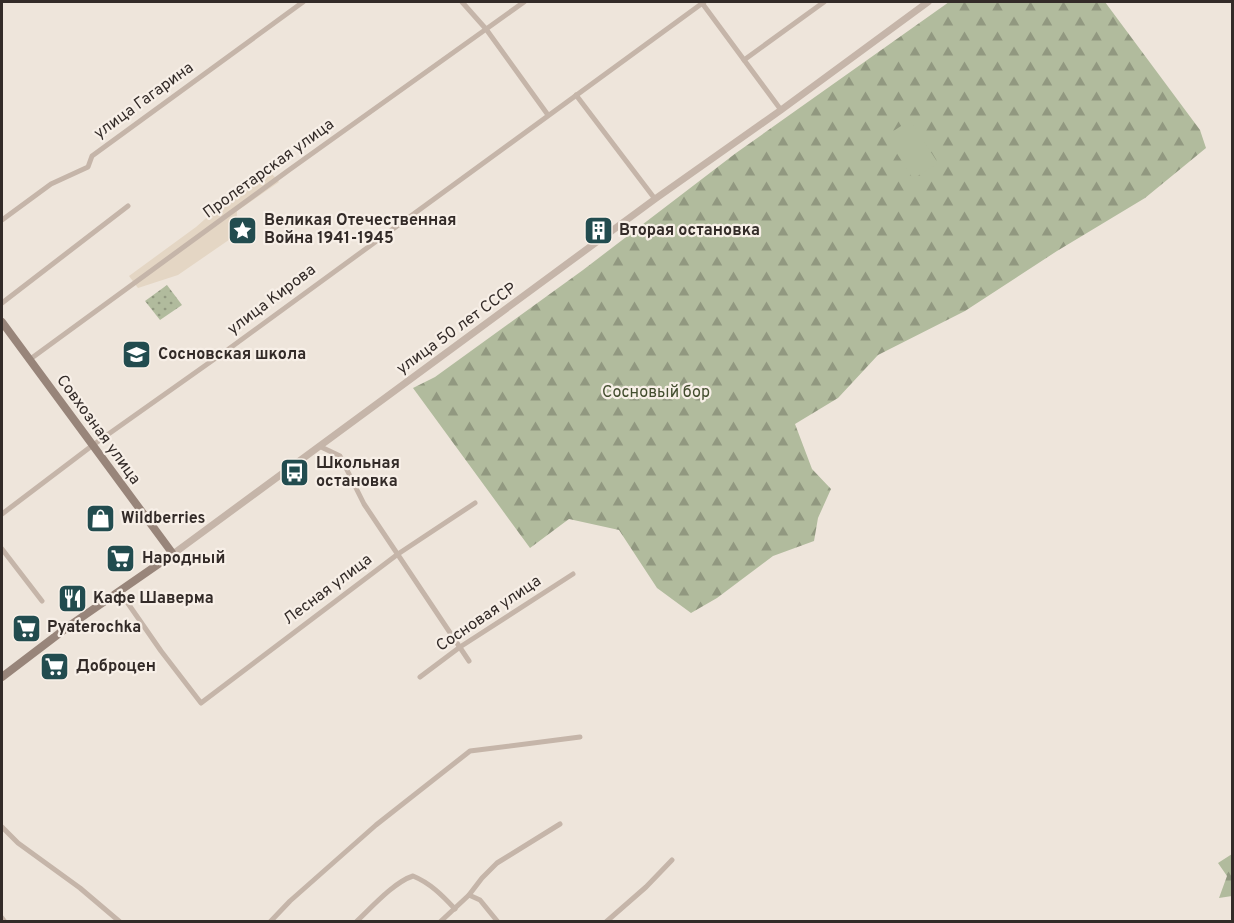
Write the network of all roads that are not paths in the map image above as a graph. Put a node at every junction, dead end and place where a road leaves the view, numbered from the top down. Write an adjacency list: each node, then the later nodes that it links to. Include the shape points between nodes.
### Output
1 (303, 2): 14 (street, улица Гагарина, via 92,156 88,168 51,184)
2 (462, 2): 7 (street)
3 (524, 2): 7 (street, Пролетарская улица)
4 (703, 2): 8 (street); 9 (street, улица Кирова)
5 (824, 2): 8 (street)
6 (928, 2): 10 (street, улица 50 лет СССР)
7 (486, 29): 11 (street); 17 (street, Пролетарская улица)
8 (744, 60): 10 (street)
9 (576, 94): 11 (street, улица Кирова); 12 (street)
10 (781, 110): 12 (street, улица 50 лет СССР)
11 (548, 115): 18 (street, улица Кирова)
12 (656, 199): 19 (street, улица 50 лет СССР)
13 (128, 206): 15 (street)
14 (2, 220)
15 (2, 303)
16 (2, 322): 17 (main road, Совхозная улица)
17 (29, 360): 18 (main road, Совхозная улица)
18 (93, 445): 21 (street, улица Кирова); 23 (main road, Совхозная улица)
19 (319, 446): 23 (street, улица 50 лет СССР); 24 (street, via 340,456 364,504)
20 (475, 503): 24 (street, Лесная улица)
21 (2, 514)
22 (2, 549): 27 (street)
23 (173, 554): 26 (main road, улица 50 лет СССР)
24 (398, 554): 26 (street, Лесная улица, via 201,703); 28 (street)
25 (573, 574): 28 (street, Сосновая улица)
26 (120, 592): 30 (main road, улица 50 лет СССР)
27 (42, 601)
28 (460, 647): 29 (street); 31 (street, Сосновая улица)
29 (470, 661)
30 (2, 677)
31 (420, 677)
32 (580, 737): 41 (street, via 470,751 376,825)
33 (560, 824): 36 (street, via 497,863)
34 (2, 827): 40 (street)
35 (672, 860): 45 (street)
36 (470, 895): 37 (street); 44 (street, via 480,900)
37 (454, 909): 42 (street, via 434,888 413,876 394,887); 43 (street)
38 (2, 918): 39 (street)
39 (5, 921)
40 (120, 921)
41 (270, 921)
42 (357, 921)
43 (441, 921)
44 (498, 921)
45 (606, 921)

